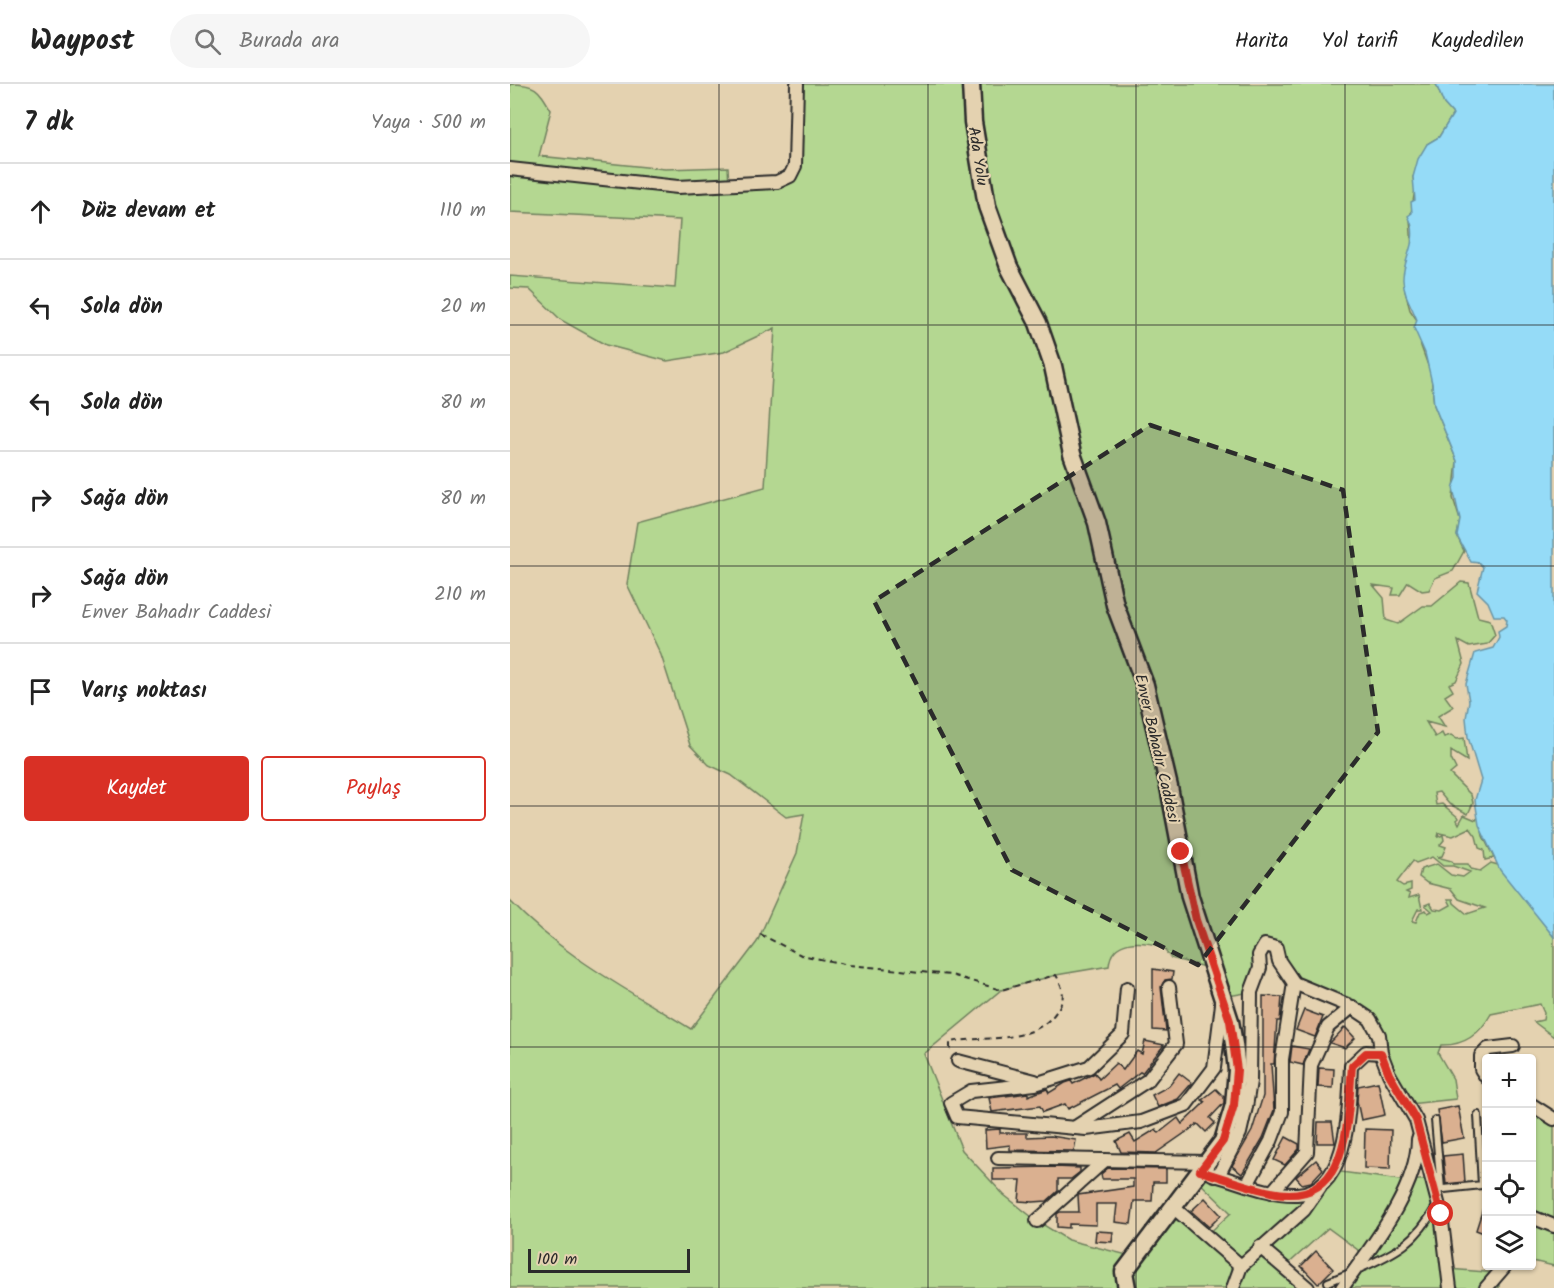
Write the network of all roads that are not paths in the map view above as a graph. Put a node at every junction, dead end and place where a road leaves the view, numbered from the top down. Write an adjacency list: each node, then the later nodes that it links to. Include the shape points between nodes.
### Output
1 (797, 84): 3 (street, via 795,166 790,176 777,182 678,187)
2 (971, 84): 4 (main road, Ada Yolu, via 976,148)
3 (510, 169)
4 (993, 226): 8 (main road, Enver Bahadır Caddesi, via 1038,323 1053,366 1072,454 1100,533 1110,589 1145,685 1196,920)
5 (1294, 983): 9 (street); 26 (street, via 1279,961 1276,948 1265,945 1251,992 1246,1107 1240,1133); 27 (street, via 1282,1059 1282,1112)
6 (1169, 987): 22 (street, via 1176,1044 1148,1080)
7 (1127, 988): 16 (street, via 1123,1034 1089,1067)
8 (1223, 997): 22 (street, via 1214,1068 1186,1105 1141,1122); 25 (main road, Enver Bahadır Caddesi, via 1237,1070 1234,1105 1223,1141)
9 (1352, 1007): 11 (street, via 1370,1020 1379,1035); 30 (street, via 1328,1027 1311,1065 1307,1152)
10 (1513, 1046): 12 (street, via 1488,1049)
11 (1381, 1053): 21 (street); 28 (street, via 1366,1053 1352,1066 1348,1117 1337,1166)
12 (1483, 1054)
13 (1482, 1055): 15 (street)
14 (958, 1061): 16 (street)
15 (1482, 1071)
16 (1040, 1082): 22 (street, via 971,1091 951,1103 957,1117)
17 (1535, 1108): 19 (street)
18 (1478, 1115): 29 (lane, via 1482,1185)
19 (1554, 1119)
20 (1435, 1120): 29 (lane)
21 (1418, 1125): 29 (street); 39 (street, via 1413,1169 1386,1224)
22 (1074, 1128)
23 (998, 1158): 24 (street)
24 (1105, 1160): 25 (street); 34 (street)
25 (1204, 1166): 26 (street); 32 (main road, Enver Bahadır Caddesi)
26 (1218, 1176): 27 (street)
27 (1247, 1185): 30 (street)
28 (1320, 1187): 30 (street, via 1300,1194); 36 (street, via 1304,1209)
29 (1438, 1189): 31 (street)
30 (1272, 1192)
31 (1438, 1203): 39 (lane, via 1422,1231 1406,1245); 45 (street)
32 (1173, 1207): 37 (street); 41 (main road, Enver Bahadır Caddesi, via 1124,1272)
33 (1536, 1219): 35 (street)
34 (1037, 1221)
35 (1554, 1226)
36 (1260, 1247): 37 (street); 43 (street)
37 (1240, 1266): 42 (street)
38 (1502, 1270): 46 (street)
39 (1355, 1271): 40 (lane); 44 (street)
40 (1329, 1282)
41 (1127, 1288)
42 (1233, 1288)
43 (1308, 1288)
44 (1342, 1288)
45 (1450, 1288)
46 (1486, 1288)

